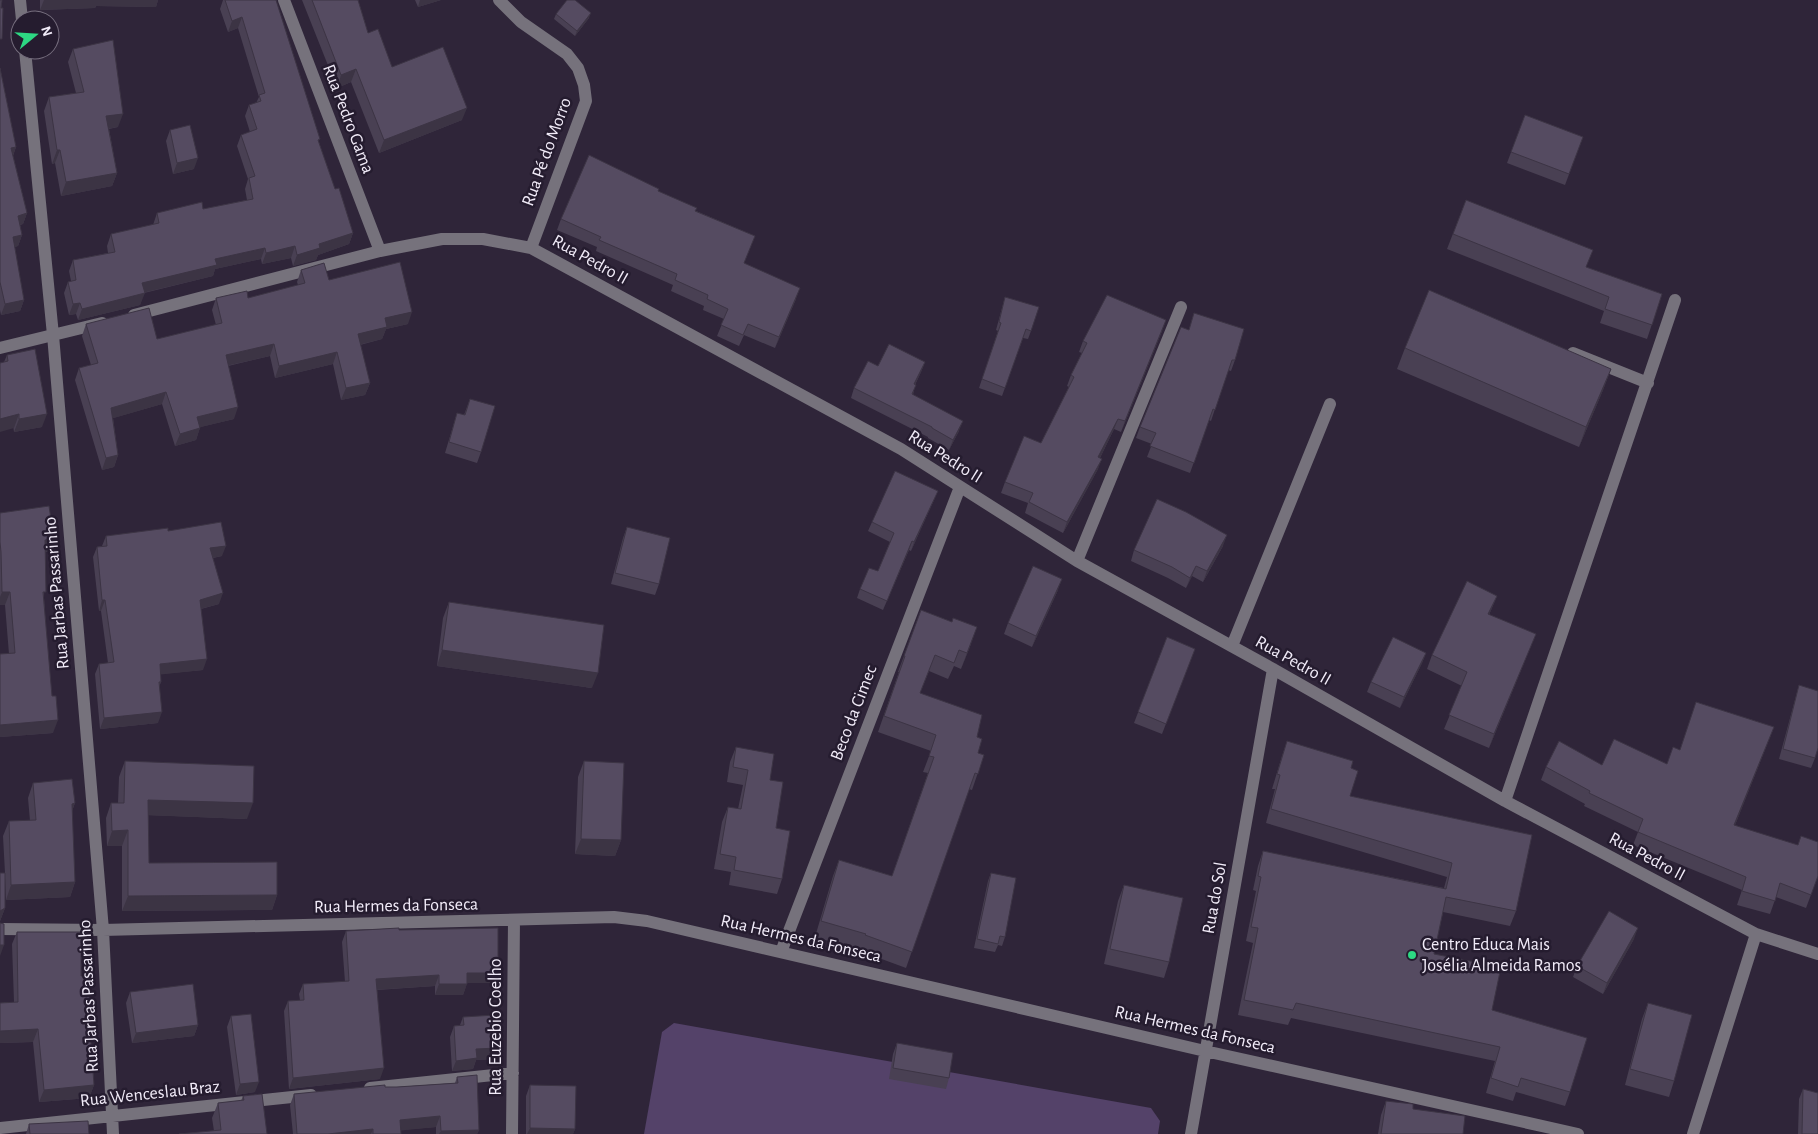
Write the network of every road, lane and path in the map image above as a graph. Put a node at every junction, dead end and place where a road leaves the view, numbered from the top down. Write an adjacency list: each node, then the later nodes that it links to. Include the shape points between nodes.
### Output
1 (284, 0): 5 (street, Rua Pedro Gama)
2 (498, 0): 4 (street, Rua Pé do Morro, via 521,22 567,54 578,68 584,84 586,101)
3 (26, 60): 8 (street, Rua Jarbas Passarinho)
4 (531, 248): 5 (street, Rua Pedro II, via 483,239 442,239); 13 (street, Rua Pedro II, via 901,449)
5 (380, 251): 8 (street, Rua Pedro II)
6 (1675, 300): 11 (street)
7 (1181, 307): 14 (street)
8 (53, 335): 10 (street, Rua Pedro II); 20 (street, Rua Jarbas Passarinho)
9 (1557, 347): 11 (street)
10 (0, 348)
11 (1648, 383): 17 (street)
12 (1330, 404): 15 (street)
13 (960, 487): 14 (street, Rua Pedro II); 22 (street, Beco da Cimec)
14 (1077, 561): 15 (street, Rua Pedro II)
15 (1232, 646): 16 (street, Rua Pedro II)
16 (1273, 669): 17 (street, Rua Pedro II); 24 (street, Rua do Sol)
17 (1505, 801): 21 (street, Rua Pedro II)
18 (514, 920): 20 (street, Rua Hermes da Fonseca); 22 (street, Rua Hermes da Fonseca, via 614,917 647,921); 25 (street, Rua Euzebio Coelho)
19 (0, 929): 20 (street, Rua Hermes da Fonseca)
20 (103, 930): 28 (street, Rua Jarbas Passarinho)
21 (1756, 934): 23 (street, Rua Pedro II); 34 (street)
22 (780, 952): 24 (street, Rua Hermes da Fonseca)
23 (1818, 954)
24 (1205, 1051): 32 (street, Rua do Sol); 33 (street, Rua Hermes da Fonseca)
25 (513, 1073): 26 (street); 31 (street, Rua Euzebio Coelho)
26 (357, 1090)
27 (328, 1093): 28 (street, Rua Wenceslau Braz)
28 (113, 1115): 29 (street, Rua Wenceslau Braz); 30 (street, Rua Jarbas Passarinho)
29 (0, 1128)
30 (113, 1134)
31 (512, 1134)
32 (1191, 1134)
33 (1578, 1134)
34 (1693, 1134)

